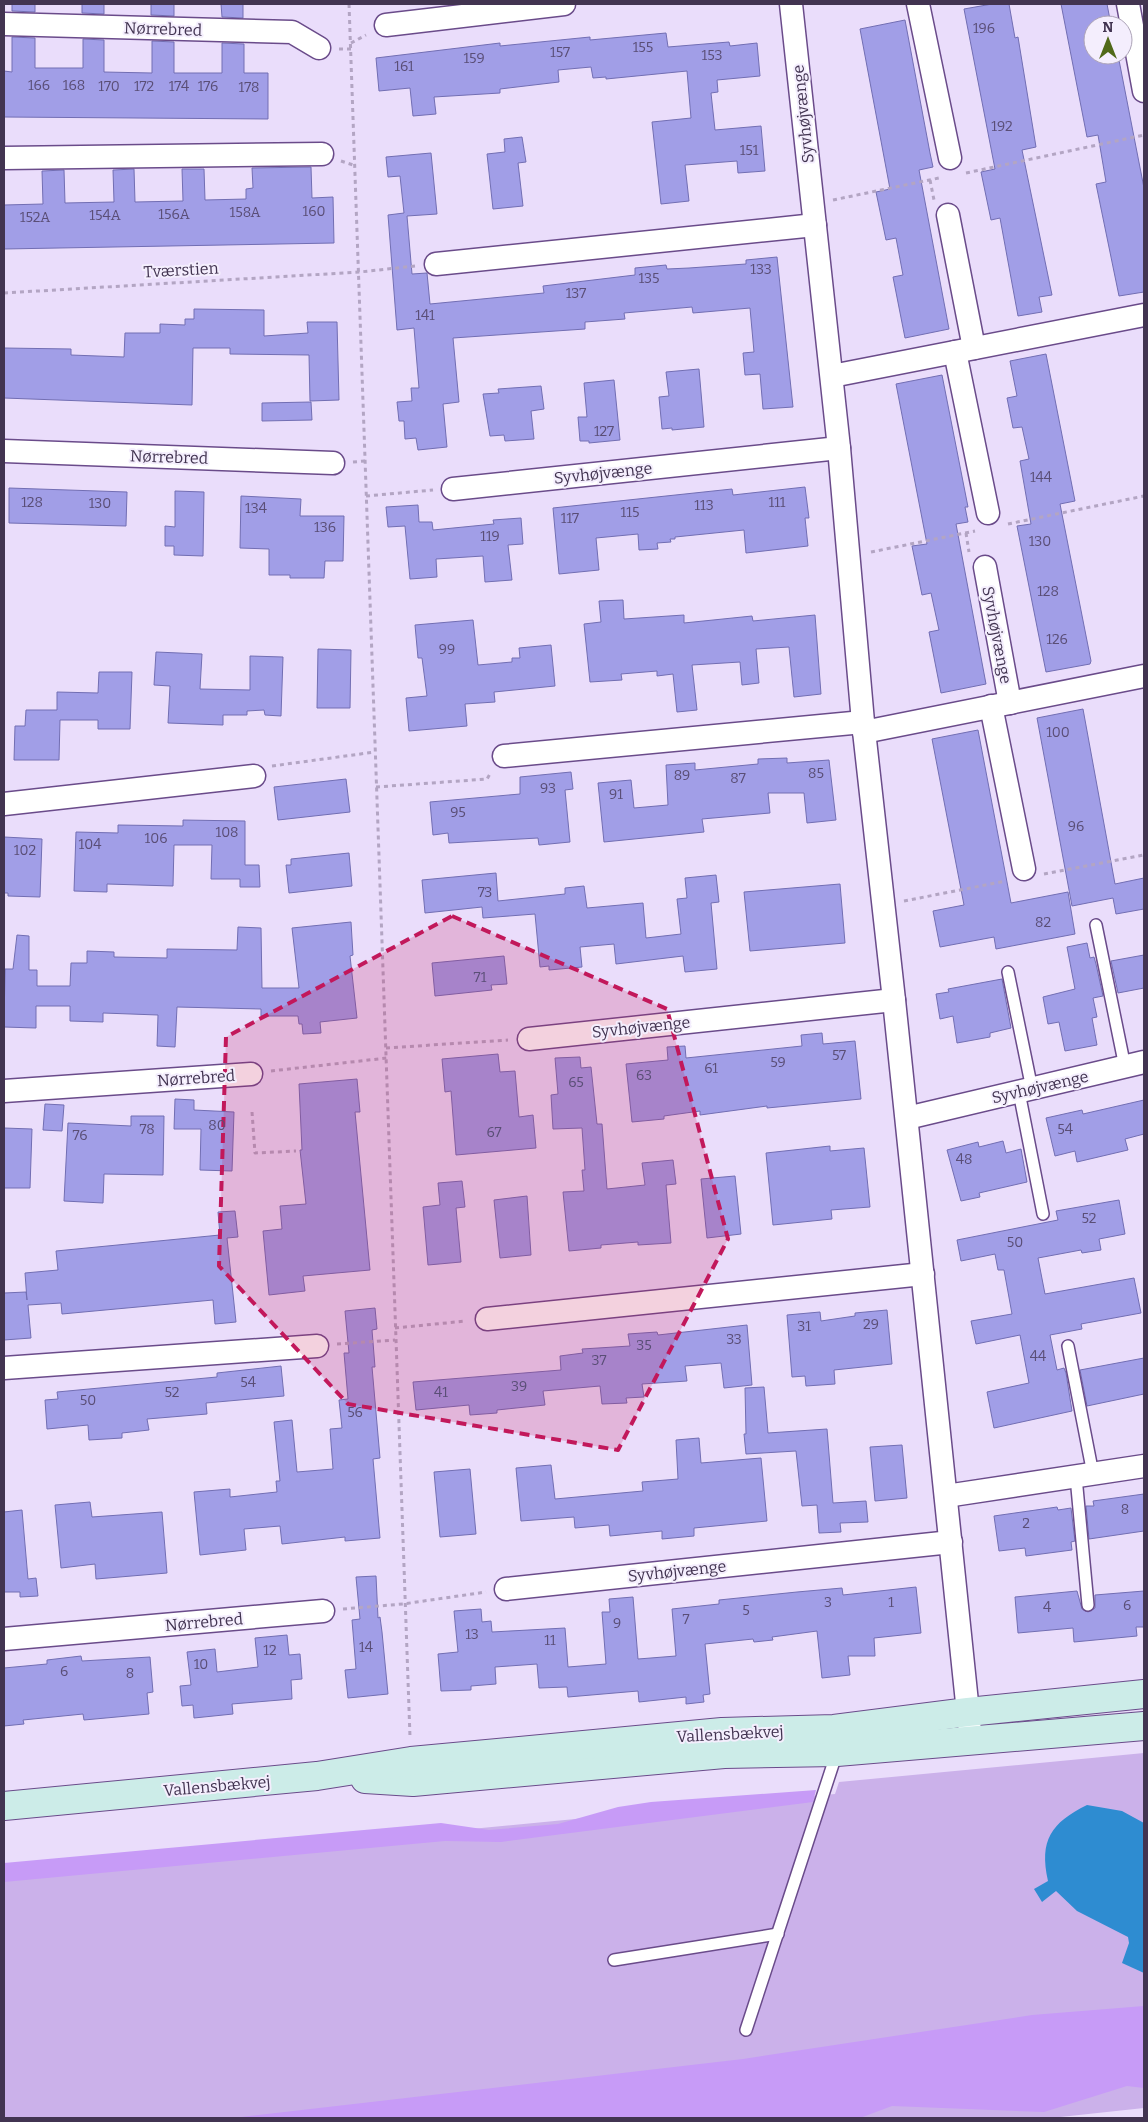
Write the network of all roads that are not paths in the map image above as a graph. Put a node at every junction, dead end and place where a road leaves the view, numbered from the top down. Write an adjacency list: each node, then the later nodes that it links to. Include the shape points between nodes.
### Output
1 (564, 4): 6 (street)
2 (791, 4): 12 (street, Syvhøjvænge)
3 (918, 4): 11 (street)
4 (1128, 4): 8 (street)
5 (4, 24): 7 (street, Nørrebred, via 292,32)
6 (386, 25)
7 (319, 48)
8 (1144, 91)
9 (322, 154): 10 (street)
10 (4, 158)
11 (956, 166)
12 (814, 214): 14 (street); 17 (street, Syvhøjvænge)
13 (948, 215): 16 (street)
14 (436, 264)
15 (1144, 315): 16 (street)
16 (964, 350): 17 (street); 22 (street)
17 (832, 376): 18 (street, Syvhøjvænge)
18 (839, 448): 21 (street, Syvhøjvænge); 26 (street, Syvhøjvænge)
19 (4, 451): 20 (street, Nørrebred)
20 (333, 464)
21 (453, 489)
22 (988, 513)
23 (985, 567): 25 (street, Syvhøjvænge)
24 (1144, 676): 25 (street, Syvhøjvænge)
25 (1001, 705): 26 (street, Syvhøjvænge); 30 (street, Syvhøjvænge)
26 (863, 727): 27 (street, Syvhøjvænge); 33 (street, Syvhøjvænge)
27 (504, 756)
28 (254, 776): 29 (street)
29 (4, 804)
30 (1024, 869)
31 (1096, 924): 35 (lane)
32 (1008, 972): 37 (lane)
33 (894, 1000): 34 (street, Syvhøjvænge); 39 (street, Syvhøjvænge)
34 (528, 1039)
35 (1135, 1065): 37 (street, Syvhøjvænge)
36 (251, 1074): 38 (street, Nørrebred)
37 (1025, 1090): 39 (street, Syvhøjvænge); 40 (lane)
38 (4, 1091)
39 (907, 1118): 41 (street, Syvhøjvænge)
40 (1043, 1214)
41 (923, 1274): 42 (street); 48 (street, Syvhøjvænge)
42 (487, 1319)
43 (317, 1346): 45 (street)
44 (1068, 1346): 47 (lane)
45 (4, 1368)
46 (1144, 1466): 47 (street)
47 (1085, 1475): 48 (street); 51 (lane)
48 (946, 1496): 49 (street, Syvhøjvænge)
49 (951, 1542): 50 (street, Syvhøjvænge); 55 (street, Syvhøjvænge)
50 (506, 1589)
51 (1088, 1604)
52 (323, 1611): 53 (street, Nørrebred)
53 (4, 1639)
54 (1144, 1694): 55 (street, Vallensbækvej)
55 (968, 1712): 57 (street, Syvhøjvænge); 59 (street, Vallensbækvej, via 834,1730 722,1732 411,1761)
56 (1144, 1726): 57 (street, Vallensbækvej)
57 (971, 1741): 58 (street, Vallensbækvej)
58 (837, 1752): 59 (street, Vallensbækvej, via 724,1754 413,1782); 63 (lane)
59 (316, 1776): 60 (street, Vallensbækvej)
60 (117, 1795): 61 (street, Vallensbækvej); 62 (street, Vallensbækvej)
61 (4, 1806)
62 (4, 1816)
63 (778, 1934): 64 (lane); 65 (lane)
64 (614, 1960)
65 (746, 2030)

